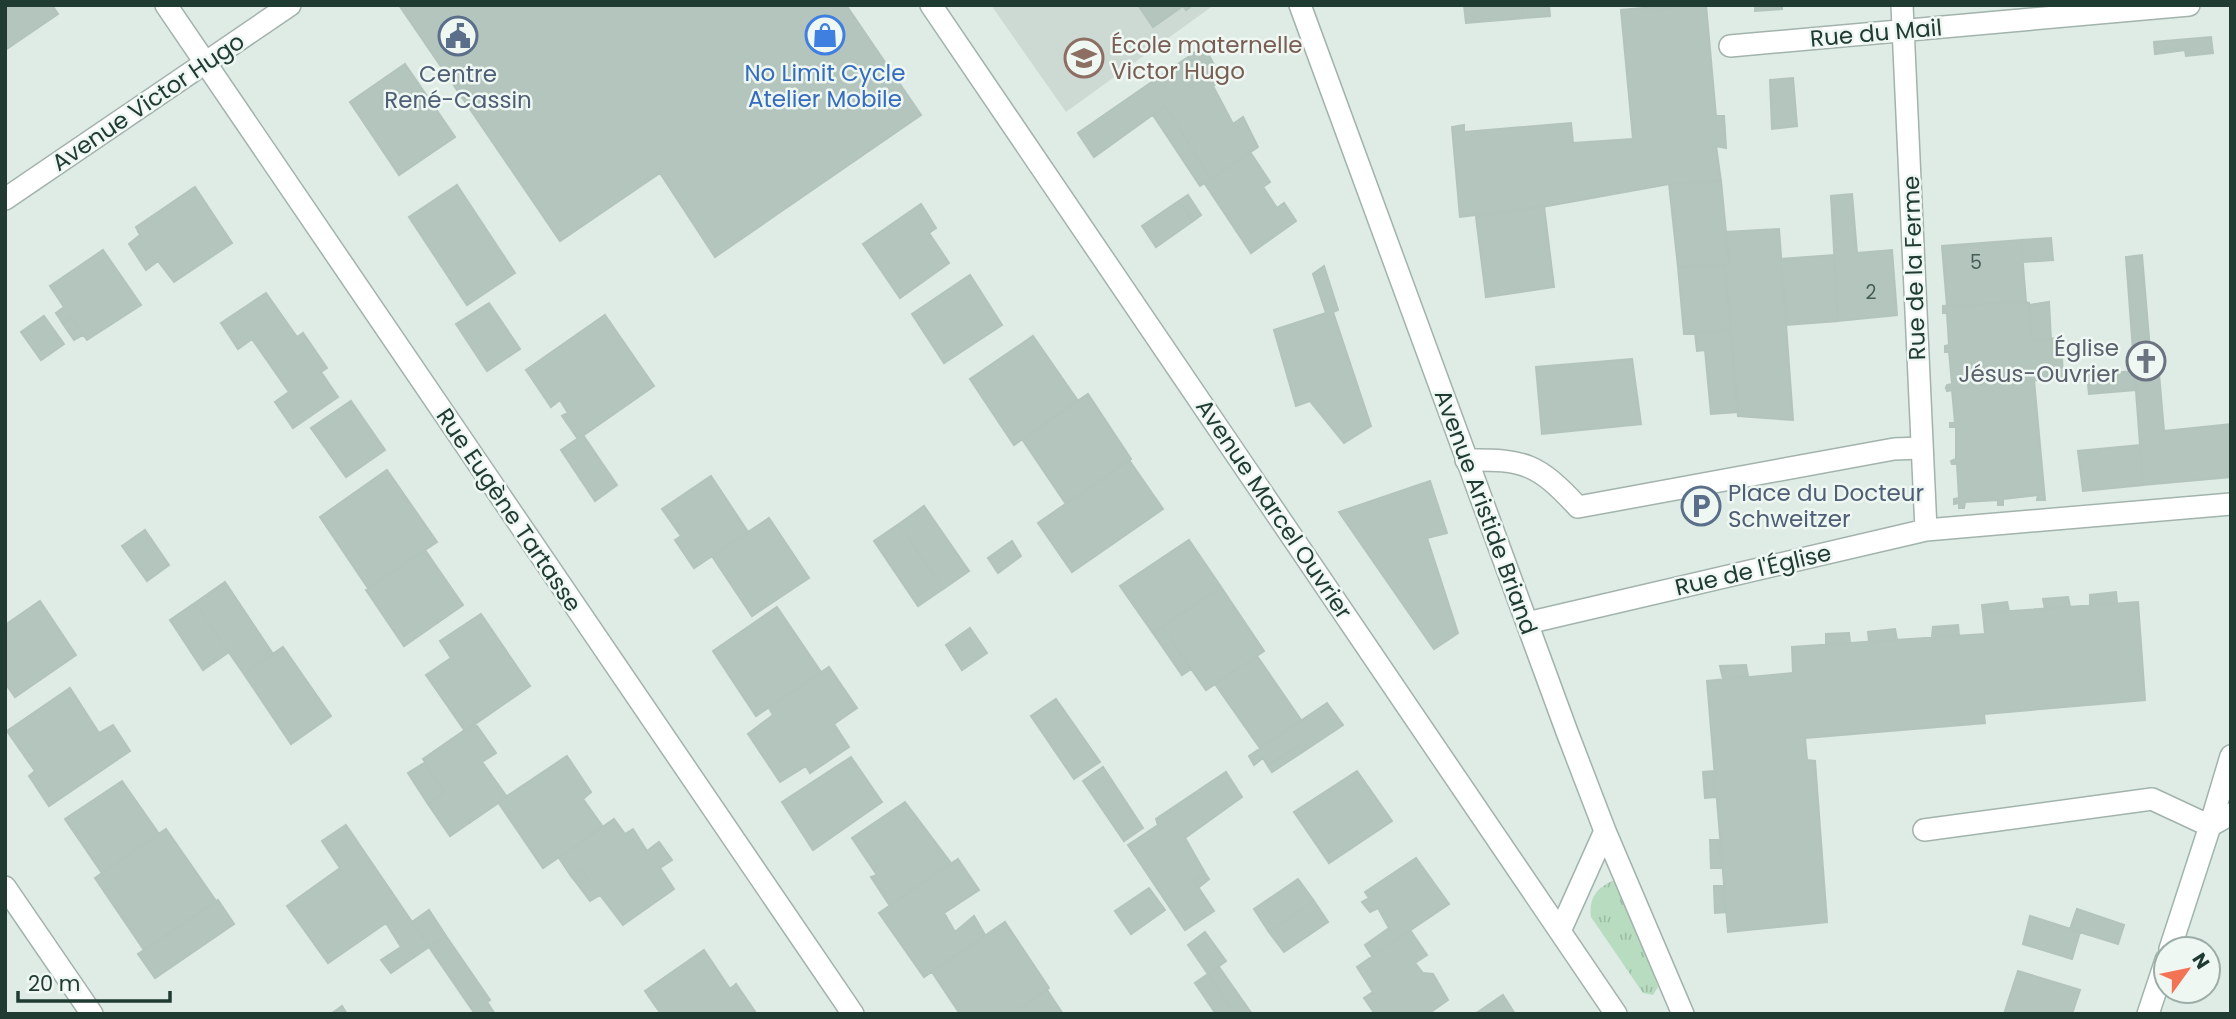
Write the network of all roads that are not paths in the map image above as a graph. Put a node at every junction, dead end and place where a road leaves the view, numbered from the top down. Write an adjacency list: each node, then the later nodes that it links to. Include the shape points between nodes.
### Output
1 (166, 5): 9 (street, Rue Eugène Tartasse)
2 (290, 5): 9 (street, Avenue Victor Hugo)
3 (932, 5): 22 (street, Avenue Marcel Ouvrier)
4 (1300, 5): 12 (street, Avenue Aristide Briand)
5 (1902, 5): 7 (street, Rue de la Ferme)
6 (2189, 5): 7 (street, Rue du Mail)
7 (1904, 31): 8 (street, Rue du Mail); 11 (street, Rue de la Ferme)
8 (1730, 47)
9 (205, 64): 10 (street, Avenue Victor Hugo); 25 (street, Rue Eugène Tartasse)
10 (5, 199)
11 (1921, 448): 12 (street, via 1894,449 1578,507 1532,467 1502,459); 14 (street, Rue de la Ferme)
12 (1466, 460): 15 (street, Avenue Aristide Briand)
13 (2231, 504): 14 (street, Rue de l'Église)
14 (1926, 530): 15 (street, Rue de l'Église)
15 (1527, 623): 20 (street, Avenue Aristide Briand)
16 (2231, 756): 18 (street)
17 (2231, 814): 18 (street)
18 (2210, 826): 19 (street, via 2152,799); 23 (street)
19 (1924, 830)
20 (1605, 831): 22 (street); 27 (street, Avenue Aristide Briand)
21 (5, 887): 24 (street)
22 (1561, 929): 26 (street, Avenue Marcel Ouvrier)
23 (2175, 935)
24 (92, 1014)
25 (853, 1014)
26 (1616, 1014)
27 (1683, 1014)

